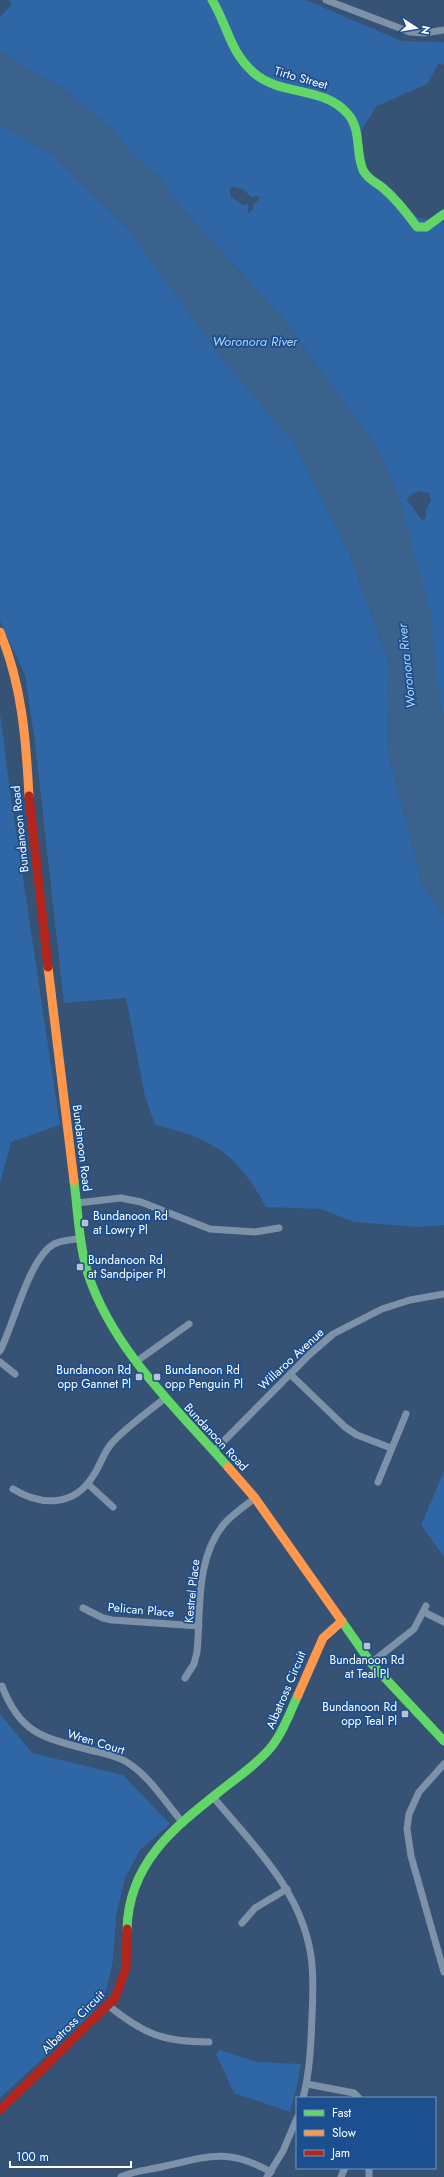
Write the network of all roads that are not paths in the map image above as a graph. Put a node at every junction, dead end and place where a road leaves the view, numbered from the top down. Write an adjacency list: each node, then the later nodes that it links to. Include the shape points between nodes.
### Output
1 (212, 0): 4 (street, Tirto Street, via 219,10 234,49 255,73 273,84 329,98 346,113 356,127 361,163 367,177 401,205 417,227 426,227)
2 (326, 0): 3 (street, via 410,32)
3 (444, 30)
4 (444, 214)
5 (0, 632): 6 (street, Bundanoon Road, via 15,671 24,710 32,835)
6 (77, 1203): 7 (street, via 121,1198 141,1202 210,1229 255,1232); 8 (street, Bundanoon Road)
7 (279, 1228)
8 (81, 1238): 11 (street, via 54,1244 43,1254 32,1272); 12 (street, Bundanoon Road, via 88,1273 97,1297)
9 (444, 1294): 15 (street, Willaroo Avenue, via 397,1304 358,1320 322,1342)
10 (189, 1324): 12 (street)
11 (0, 1350)
12 (137, 1361): 16 (street, Bundanoon Road)
13 (0, 1362): 14 (street)
14 (15, 1374)
15 (290, 1374): 18 (street, via 345,1427 357,1435); 19 (street, Willaroo Avenue)
16 (164, 1398): 19 (street, Bundanoon Road); 21 (street, via 110,1446)
17 (406, 1414): 18 (street)
18 (390, 1448): 20 (street)
19 (214, 1451): 23 (street, Bundanoon Road)
20 (378, 1482)
21 (88, 1484): 22 (street, via 70,1496 52,1502 26,1497); 24 (street)
22 (13, 1489)
23 (255, 1498): 26 (street, Bundanoon Road); 28 (street, Kestrel Place, via 225,1524 210,1546 203,1575)
24 (113, 1508)
25 (83, 1608): 28 (street, Pelican Place, via 112,1620)
26 (342, 1621): 29 (street, Bundanoon Road); 34 (street, Albatross Circuit, via 323,1638 316,1650 284,1728 272,1746)
27 (444, 1622): 29 (street, via 425,1609 414,1629)
28 (200, 1626): 30 (street, Kestrel Place, via 194,1664)
29 (372, 1663): 32 (street, Bundanoon Road)
30 (186, 1678)
31 (2, 1686): 35 (street, Wren Court, via 9,1705 24,1724 55,1741 114,1756 124,1761 142,1774)
32 (444, 1741)
33 (444, 1764): 38 (street, via 419,1792 409,1814 407,1829 411,1856)
34 (213, 1797): 35 (street, Albatross Circuit); 36 (street, via 280,1877)
35 (183, 1823): 39 (street, Albatross Circuit, via 154,1850 134,1885 127,1915 126,1971 120,1990)
36 (287, 1889): 37 (street, via 255,1908); 41 (street, via 303,1925 312,1964 313,2002)
37 (242, 1922)
38 (444, 1972)
39 (109, 2006): 40 (street, via 132,2024 156,2036 177,2041); 44 (street, Albatross Circuit)
40 (209, 2042)
41 (307, 2084): 42 (street); 43 (street, via 354,2093)
42 (303, 2097)
43 (359, 2097)
44 (0, 2110)
45 (296, 2120): 46 (street, via 283,2151)
46 (269, 2174): 47 (street, via 248,2160 210,2156)
47 (122, 2177)

